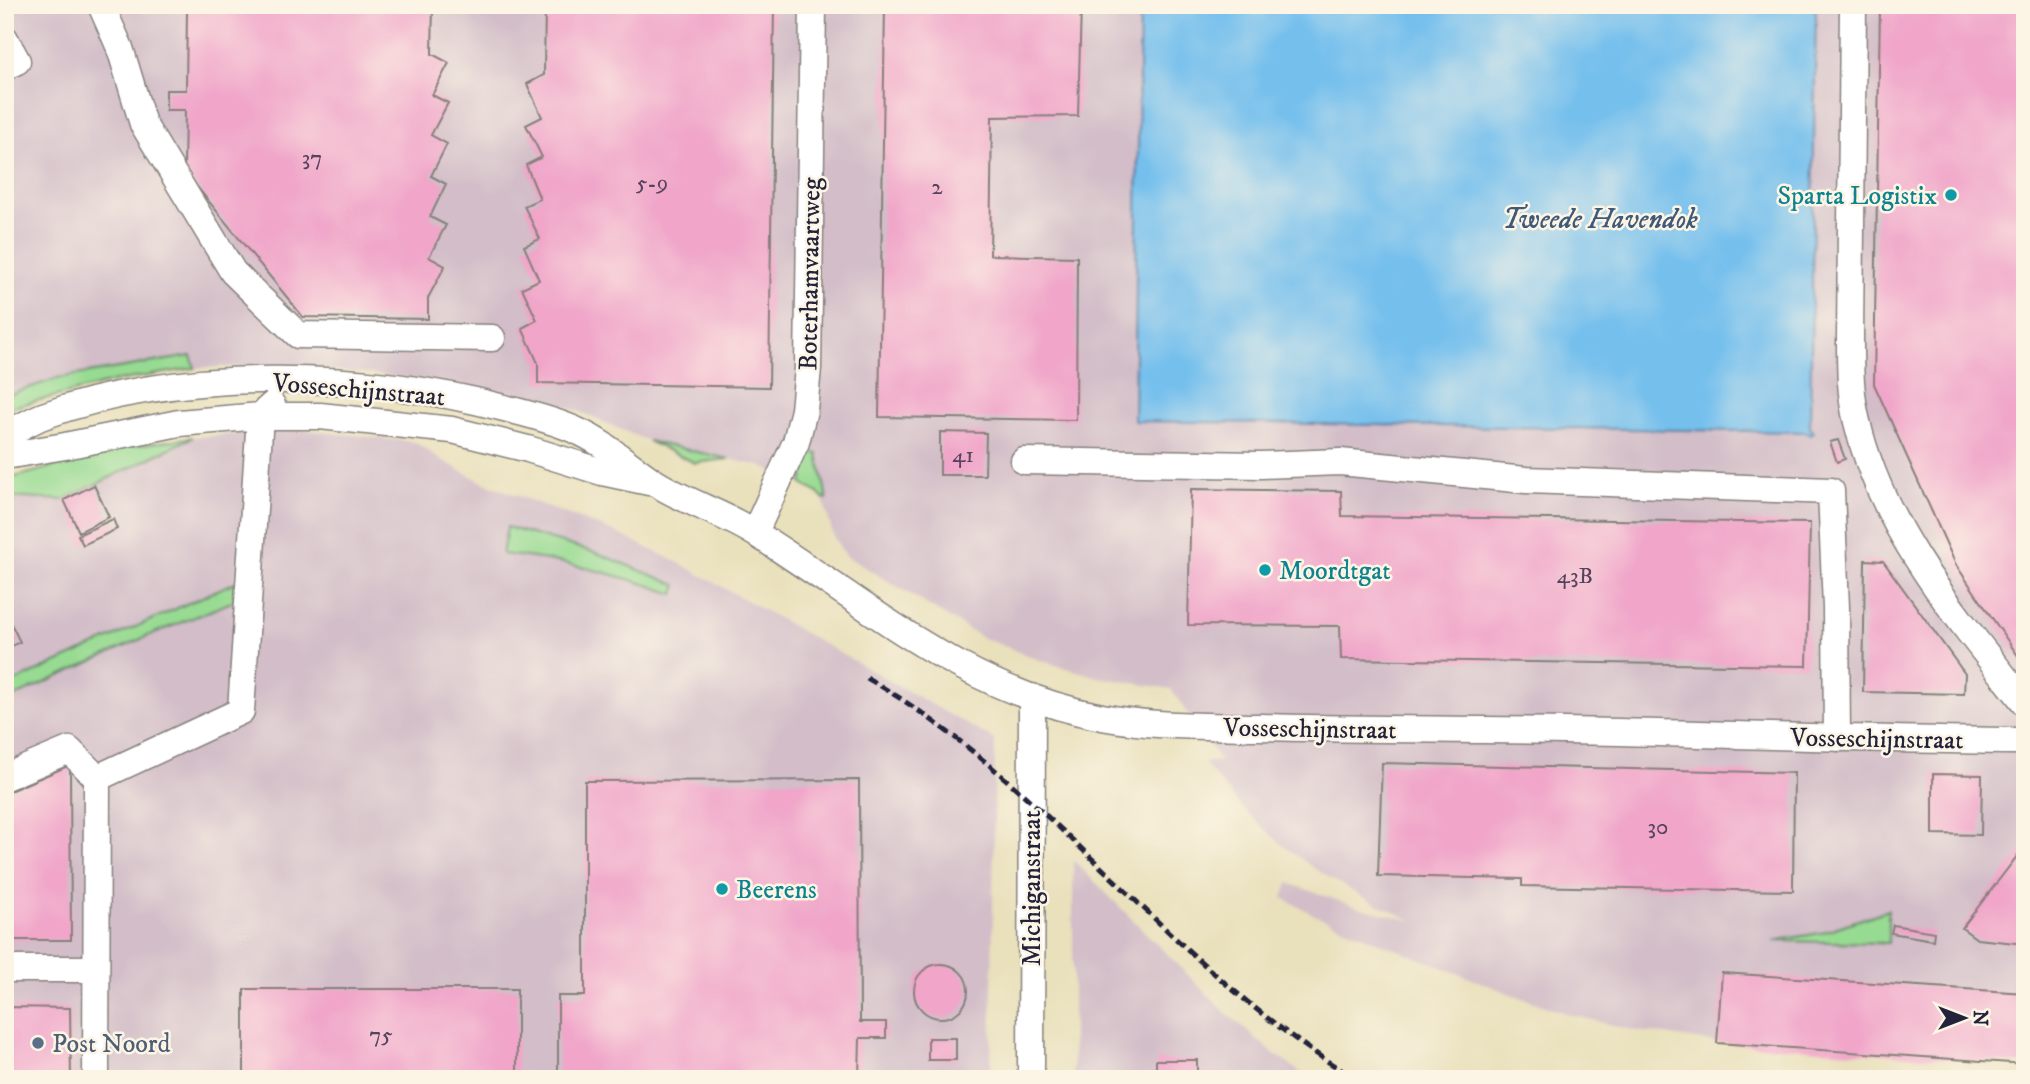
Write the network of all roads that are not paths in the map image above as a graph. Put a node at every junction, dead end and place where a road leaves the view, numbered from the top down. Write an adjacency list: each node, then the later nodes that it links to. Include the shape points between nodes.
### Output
1 (101, 5): 6 (street, via 120,48 143,124 233,272 298,335)
2 (813, 5): 14 (street, Boterhamvaartweg, via 804,410 796,442)
3 (1853, 5): 16 (street, via 1850,338 1857,423 1878,484 1914,554 1934,587)
4 (5, 39): 5 (street, via 17,61)
5 (5, 67)
6 (492, 338)
7 (222, 383): 8 (street, Vosseschijnstraat, via 312,380); 9 (street); 10 (street, Vosseschijnstraat, via 99,401 40,417)
8 (407, 388): 9 (street, via 376,397 284,393); 13 (street, Vosseschijnstraat, via 496,406 576,430)
9 (260, 416): 11 (street, Vosseschijnstraat, via 155,426); 13 (street, Vosseschijnstraat, via 345,417 452,430); 20 (street, via 241,711)
10 (5, 435)
11 (5, 456)
12 (1024, 461): 17 (street, via 1340,462 1526,480 1831,491)
13 (657, 484): 14 (street, Vosseschijnstraat)
14 (755, 533): 15 (street, Vosseschijnstraat, via 918,642 988,681)
15 (1032, 697): 17 (street, Vosseschijnstraat, via 1104,718 1186,727); 24 (street, Michiganstraat)
16 (2025, 703)
17 (1837, 738): 18 (street, Vosseschijnstraat)
18 (2025, 741)
19 (5, 777): 20 (street, via 69,750)
20 (97, 778): 22 (street)
21 (5, 969): 22 (street)
22 (96, 969): 23 (street)
23 (96, 1079)
24 (1031, 1079)

